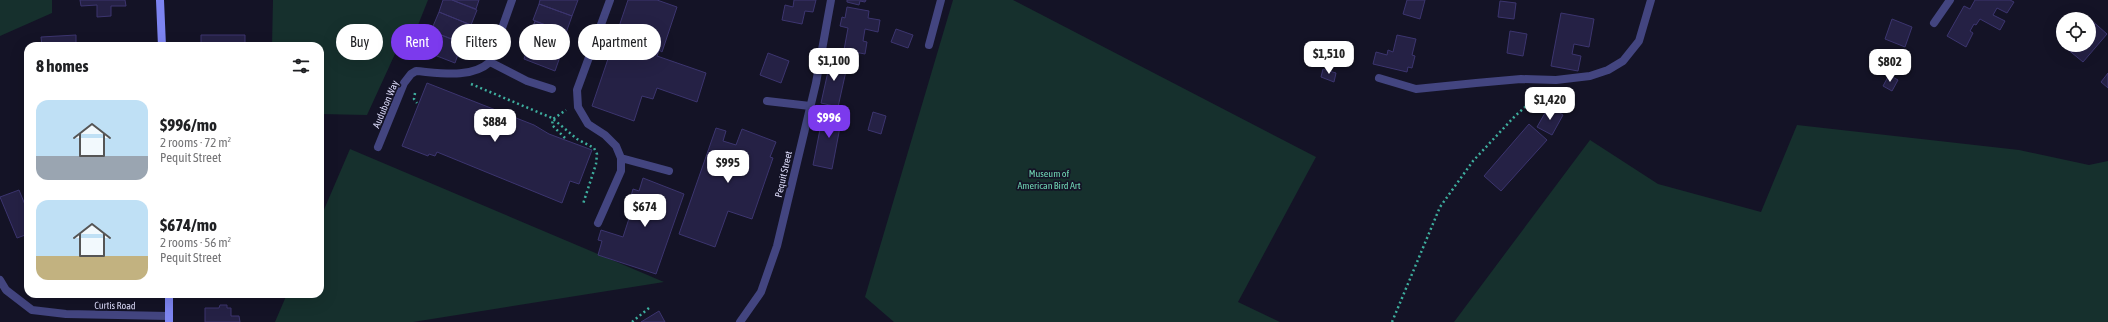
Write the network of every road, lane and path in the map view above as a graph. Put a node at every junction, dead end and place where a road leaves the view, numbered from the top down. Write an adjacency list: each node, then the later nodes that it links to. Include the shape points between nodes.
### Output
1 (160, 0): 9 (main road)
2 (512, 0): 11 (street)
3 (610, 0): 20 (street, via 577,90)
4 (831, 0): 19 (street, Pequit Street)
5 (941, 0): 10 (street)
6 (1651, 0): 13 (street, via 1639,41 1623,61 1590,76)
7 (1950, 0): 8 (street)
8 (1934, 23)
9 (162, 42)
10 (929, 45)
11 (490, 62): 15 (street, via 527,81); 23 (street, Audubon Way, via 483,68 470,72 411,74 404,83)
12 (1379, 78): 13 (street, via 1416,90 1521,79)
13 (1556, 80): 34 (path, via 1515,116 1473,161 1440,207)
14 (465, 83): 21 (path)
15 (552, 88)
16 (416, 90): 18 (path, via 414,99)
17 (767, 101): 19 (street)
18 (417, 103)
19 (810, 106): 33 (street, Pequit Street, via 776,246 760,292)
20 (578, 107): 21 (path, via 566,110); 24 (street, via 588,124 616,146)
21 (553, 118): 22 (path, via 552,125); 26 (path, via 577,139 594,148 597,154)
22 (565, 138)
23 (378, 147)
24 (621, 158): 25 (street); 27 (street, via 621,171)
25 (669, 171)
26 (583, 204)
27 (598, 223)
28 (0, 280): 31 (street, Curtis Road, via 6,290 32,310)
29 (169, 298): 31 (main road)
30 (650, 308): 32 (path)
31 (169, 319)
32 (632, 322)
33 (740, 322)
34 (1392, 322)

